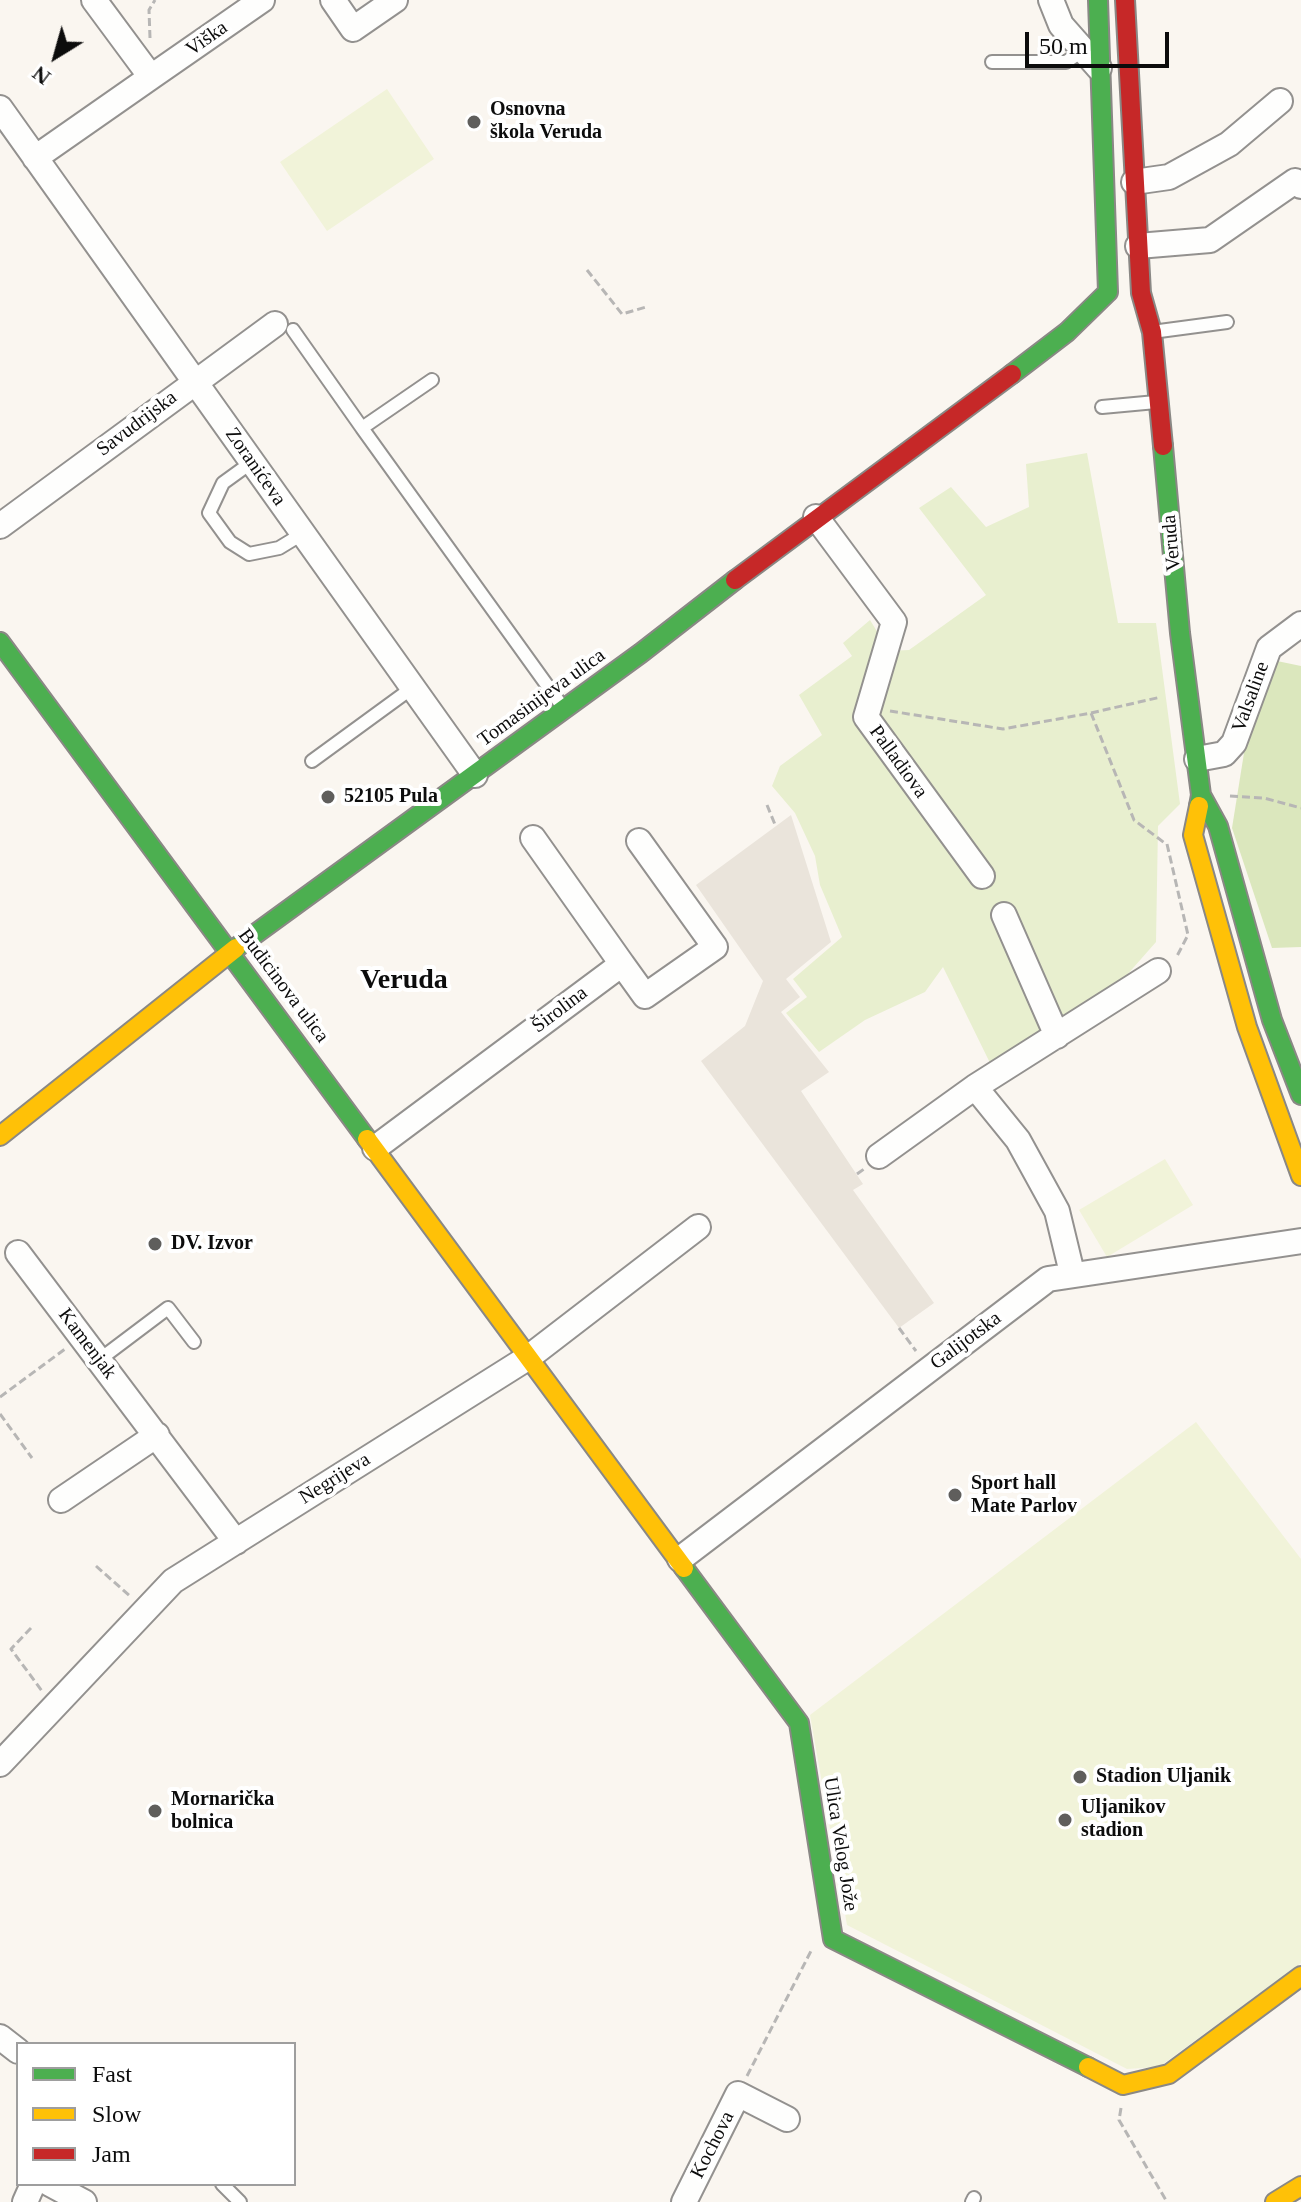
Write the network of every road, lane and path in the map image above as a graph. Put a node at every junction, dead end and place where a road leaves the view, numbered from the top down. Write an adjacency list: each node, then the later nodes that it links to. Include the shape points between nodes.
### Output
1 (94, 0): 10 (street)
2 (262, 0): 10 (street, Viška)
3 (333, 0): 4 (street, via 353,29)
4 (395, 0)
5 (1051, 0): 8 (street, via 1061,25)
6 (1098, 0): 8 (main road)
7 (1125, 0): 14 (main road, Veruda)
8 (1091, 60): 9 (lane); 18 (main road)
9 (992, 62)
10 (151, 77): 13 (street)
11 (1280, 101): 14 (street, via 1229,144 1169,177)
12 (1, 111): 13 (street, Zoranićeva)
13 (35, 158): 25 (street, Zoranićeva)
14 (1134, 182): 16 (main road, Veruda)
15 (1301, 186): 16 (street, via 1295,181 1210,240)
16 (1138, 246): 19 (main road, Veruda)
17 (587, 270): 20 (path, via 622,314)
18 (1108, 292): 19 (main road); 30 (main road, Tomasinijeva ulica, via 1047,348)
19 (1141, 293): 23 (main road, Veruda)
20 (646, 307)
21 (1227, 322): 23 (lane)
22 (284, 327): 25 (street, Savudrijska); 28 (lane)
23 (1152, 332): 26 (main road, Veruda)
24 (432, 380): 28 (lane)
25 (194, 381): 29 (street, Zoranićeva); 31 (street, Savudrijska)
26 (1160, 401): 27 (lane); 36 (main road, Veruda)
27 (1102, 407)
28 (362, 428): 38 (lane)
29 (252, 462): 32 (street, Zoranićeva); 32 (lane, via 223,483 209,513 230,542 249,554 279,548)
30 (816, 517): 37 (street, Palladiova, via 894,622); 38 (main road, Tomasinijeva ulica)
31 (0, 526)
32 (302, 534): 35 (street, Zoranićeva)
33 (1301, 624): 40 (street, Valsaline, via 1269,648 1234,743 1224,754)
34 (0, 642): 53 (main road, Budicinova ulica)
35 (412, 688): 41 (lane); 42 (street, Zoranićeva)
36 (1187, 691): 39 (path); 40 (main road, Veruda)
37 (869, 707): 39 (path, via 1003,729); 51 (street, Palladiova, via 866,717)
38 (564, 709): 42 (main road, Tomasinijeva ulica)
39 (1091, 713): 50 (path, via 1134,820)
40 (1197, 759): 43 (main road, Veruda)
41 (312, 761)
42 (475, 775): 53 (main road, Tomasinijeva ulica)
43 (1201, 795): 45 (path, via 1264,798); 47 (main road, Veruda); 58 (main road, Veruda, via 1218,826 1272,1020)
44 (767, 805): 46 (path)
45 (1301, 808)
46 (776, 827)
47 (1193, 835): 50 (path); 62 (main road, Veruda, via 1247,1027)
48 (533, 838): 54 (street)
49 (639, 841): 54 (street, via 715,947 645,996)
50 (1166, 844): 55 (path, via 1188,935 1177,957)
51 (982, 876)
52 (1004, 915): 56 (street)
53 (230, 952): 59 (main road, Tomasinijeva ulica); 60 (main road, Budicinova ulica)
54 (622, 964): 60 (street, Širolina)
55 (1158, 971): 56 (street)
56 (1057, 1036): 57 (street)
57 (975, 1087): 61 (street); 66 (street, via 1018,1140 1057,1211)
58 (1301, 1095)
59 (0, 1136)
60 (375, 1148): 70 (main road, Budicinova ulica)
61 (879, 1156)
62 (1301, 1176)
63 (698, 1227): 70 (street, Negrijeva)
64 (1301, 1241): 66 (street, Galijotska)
65 (18, 1253): 68 (street, Kamenjak)
66 (1072, 1273): 72 (street, Galijotska, via 1048,1279)
67 (899, 1328): 72 (path)
68 (82, 1337): 71 (street, Kamenjak); 73 (path)
69 (194, 1342): 71 (lane, via 168,1308)
70 (529, 1357): 78 (street, Negrijeva); 79 (main road, Ulica Velog Jože)
71 (99, 1360): 75 (street, Kamenjak)
72 (930, 1368): 79 (street, Galijotska)
73 (0, 1397)
74 (0, 1414): 76 (path)
75 (157, 1435): 77 (street); 78 (street, Kamenjak)
76 (32, 1458)
77 (61, 1500)
78 (236, 1542): 84 (street, Negrijeva, via 173,1581)
79 (680, 1559): 85 (main road, Ulica Velog Jože, via 799,1723)
80 (96, 1566): 81 (path)
81 (122, 1589)
82 (31, 1628): 83 (path, via 11,1649)
83 (27, 1676)
84 (0, 1764)
85 (833, 1939): 89 (main road, Ulica Velog Jože); 90 (path, via 816,1941)
86 (1301, 1976): 89 (main road, via 1169,2074)
87 (0, 2037): 88 (street)
88 (16, 2049)
89 (1123, 2085): 98 (path, via 1119,2120)
90 (738, 2094): 91 (street, Kochova); 97 (street, Kochova)
91 (787, 2119)
92 (54, 2186): 95 (street)
93 (224, 2186): 96 (lane)
94 (1301, 2186): 99 (main road)
95 (84, 2202)
96 (240, 2202)
97 (684, 2202)
98 (1167, 2202)
99 (1275, 2202)

